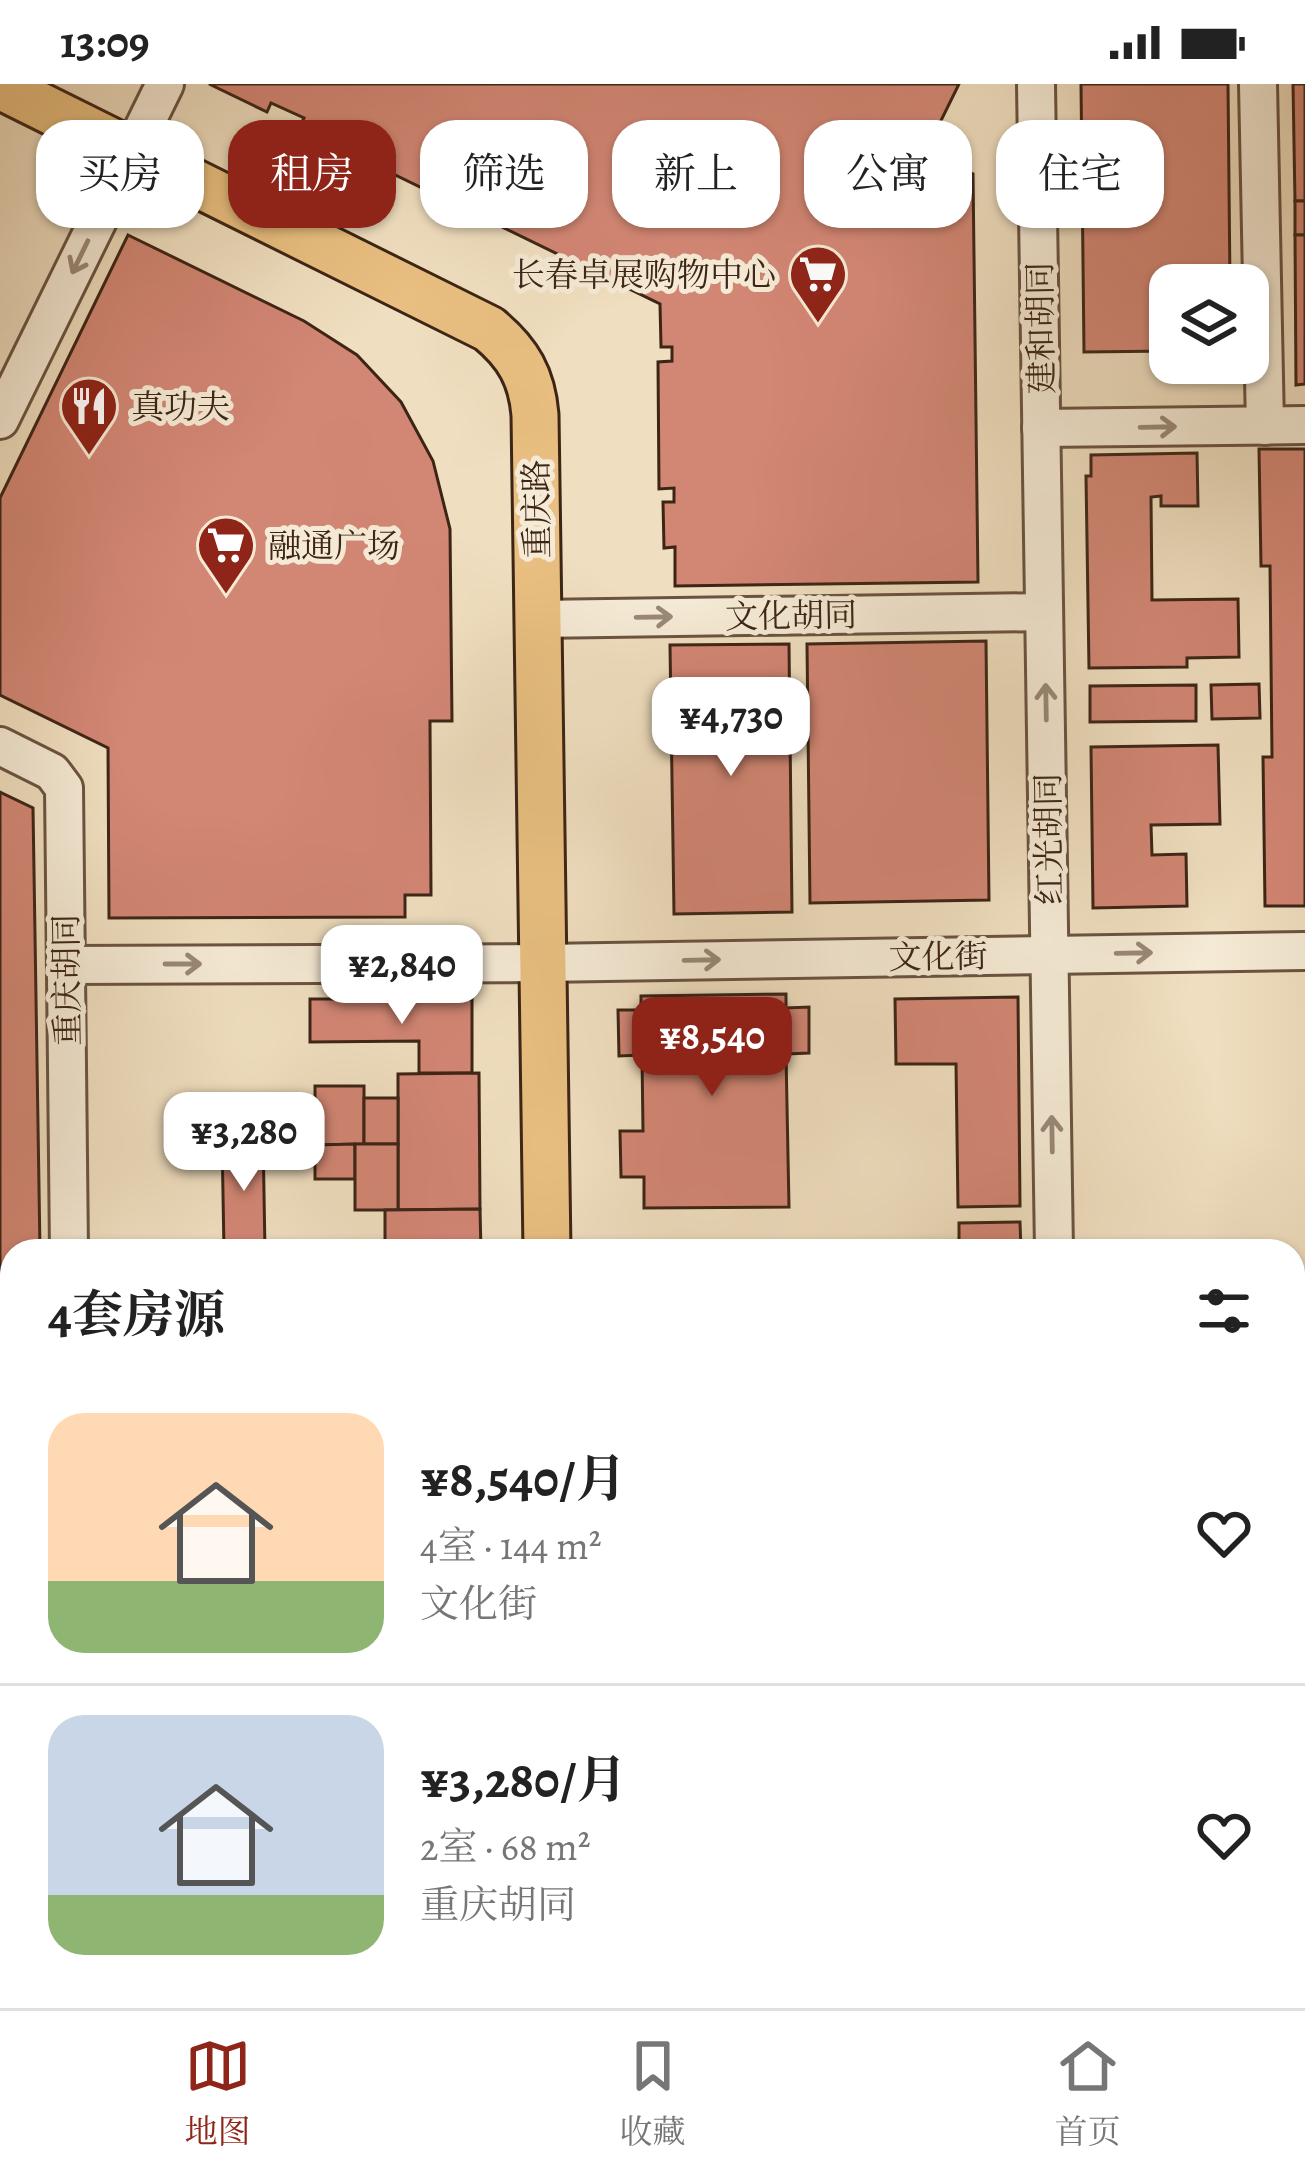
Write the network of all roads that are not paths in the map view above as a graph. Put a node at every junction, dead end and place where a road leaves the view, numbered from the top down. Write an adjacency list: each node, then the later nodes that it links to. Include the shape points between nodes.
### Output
1 (165, 84): 6 (street)
2 (1036, 84): 12 (street, 建和胡同)
3 (1258, 84): 10 (street)
4 (0, 86): 5 (main road, 重庆路)
5 (68, 120)
6 (148, 120)
7 (204, 188): 14 (main road, 重庆路, via 509,345 533,393)
8 (95, 228): 9 (street, one-way to 9)
9 (0, 420)
10 (1265, 425): 11 (street); 12 (street, one-way to 10)
11 (1305, 425)
12 (1041, 428): 13 (street, 红光胡同)
13 (1044, 612): 14 (street, 文化胡同, one-way to 13); 17 (street, 红光胡同, one-way to 13)
14 (538, 619): 18 (main road, 重庆路)
15 (0, 746): 19 (street, 重庆胡同, via 52,772 64,788)
16 (1305, 951): 17 (street, 文化街, one-way to 16)
17 (1049, 955): 18 (street, 文化街, one-way to 17); 22 (street, 红光胡同, one-way to 17)
18 (543, 963): 19 (street, 文化街, one-way to 18); 21 (main road, 重庆路)
19 (66, 965): 20 (street, 重庆胡同)
20 (69, 1239)
21 (547, 1239)
22 (1054, 1239)

